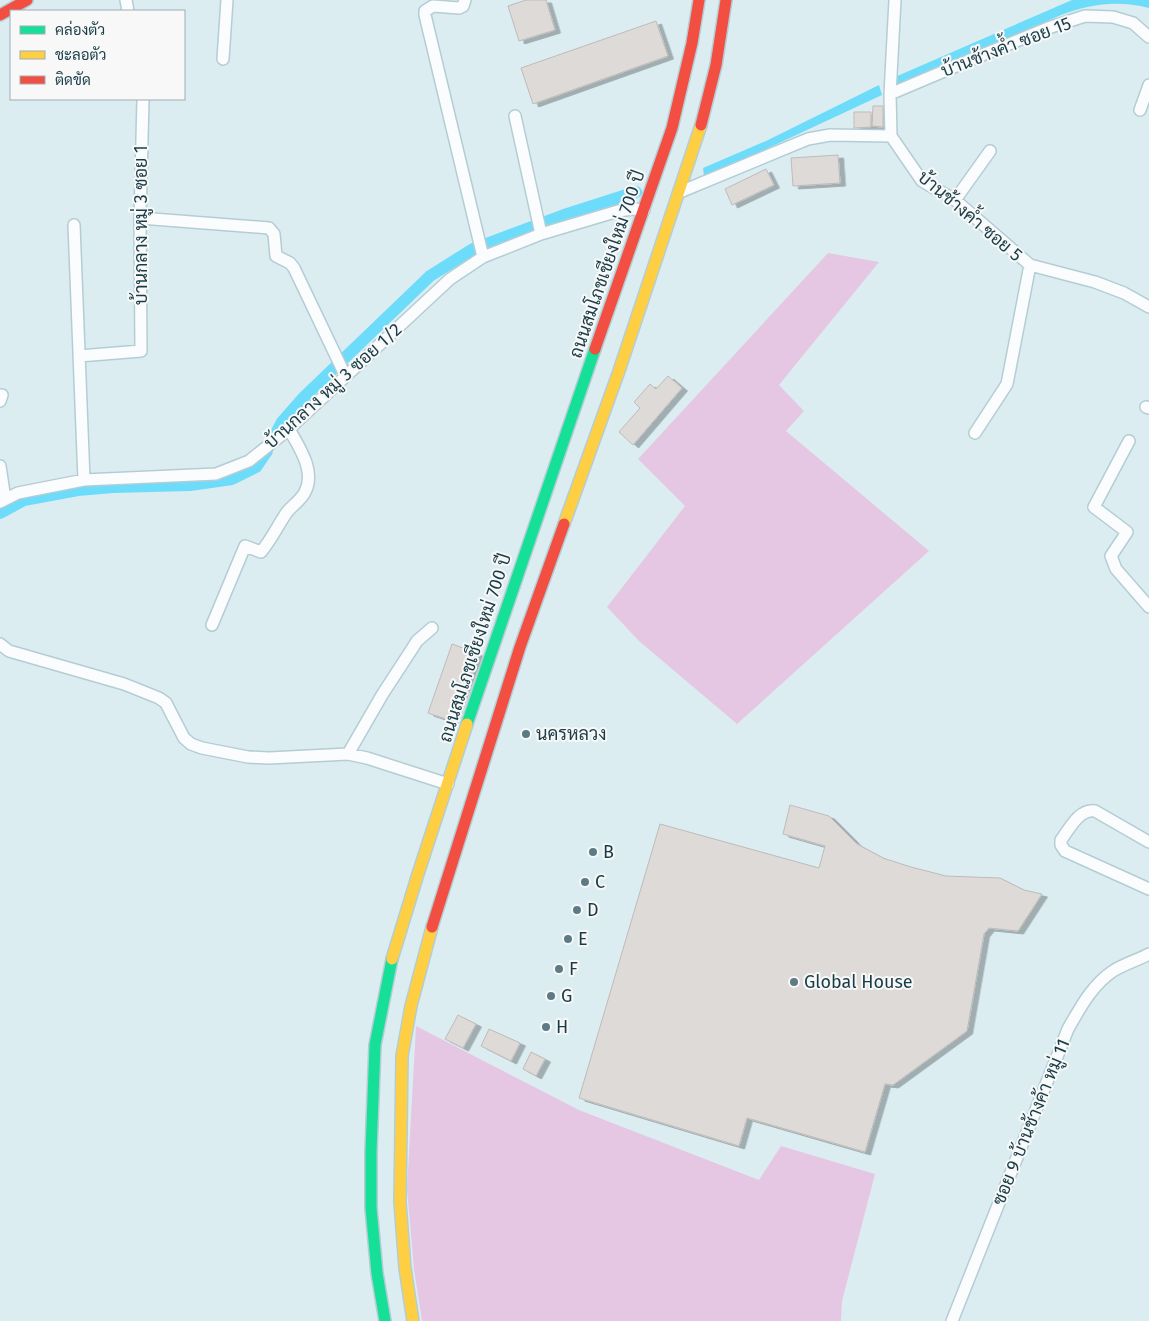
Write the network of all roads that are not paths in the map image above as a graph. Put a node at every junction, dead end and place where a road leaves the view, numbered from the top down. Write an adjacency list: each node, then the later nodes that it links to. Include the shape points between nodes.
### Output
1 (27, 0): 7 (main road)
2 (227, 0): 9 (street)
3 (465, 0): 23 (street, via 459,8 429,7 425,15)
4 (699, 0): 19 (main road, ถนนสมโภชเชียงใหม่ 700 ปี, via 672,128)
5 (726, 0): 17 (main road, via 716,65)
6 (895, 0): 11 (street)
7 (0, 15)
8 (1149, 37): 11 (street, บ้านช้างค้ำ ซอย 15, via 1133,23 1112,17 1085,16 993,50)
9 (223, 59)
10 (1149, 85): 13 (street)
11 (890, 94): 15 (street)
12 (143, 100): 20 (street, บ้านกลาง หมู่ 3 ซอย 1)
13 (1140, 110)
14 (515, 116): 22 (street)
15 (890, 136): 17 (street, via 830,135 808,139); 18 (street, บ้านช้างค้ำ ซอย 5, via 922,181)
16 (990, 151): 18 (street)
17 (680, 192): 44 (main road, via 520,647 425,950 411,1006 402,1056 400,1202)
18 (955, 200): 24 (street, บ้านช้างค้ำ ซอย 5)
19 (644, 210): 22 (street, บ้านกลาง หมู่ 3 ซอย 1/2, via 618,212); 39 (main road, ถนนสมโภชเชียงใหม่ 700 ปี)
20 (140, 218): 26 (street, บ้านกลาง หมู่ 3 ซอย 1, via 141,351); 27 (street, via 269,228 274,234 276,256 294,268)
21 (74, 225): 26 (street)
22 (541, 234): 23 (street, บ้านกลาง หมู่ 3 ซอย 1/2)
23 (483, 257): 27 (street, บ้านกลาง หมู่ 3 ซอย 1/2, via 450,280)
24 (1030, 265): 25 (street, บ้านช้างค้ำ ซอย 5, via 1095,282); 29 (street, via 1007,384)
25 (1149, 307)
26 (79, 356): 32 (street)
27 (346, 375): 28 (street, บ้านกลาง หมู่ 3 ซอย 1/2)
28 (289, 429): 32 (street, บ้านกลาง หมู่ 3 ซอย 1/2, via 249,461 216,474); 35 (street, via 307,466 305,492 261,552 245,546)
29 (975, 433)
30 (1129, 441): 34 (street, via 1094,506 1127,532 1111,556 1116,569)
31 (0, 466): 33 (street)
32 (84, 480): 33 (street, บ้านกลาง หมู่ 3 ซอย 1/2, via 18,494)
33 (3, 501)
34 (1149, 607)
35 (212, 625)
36 (432, 628): 38 (street, via 417,641)
37 (0, 644): 38 (street, via 9,651 124,684 159,698 166,703 184,738 202,748 269,758)
38 (348, 754): 39 (street)
39 (448, 784): 43 (main road, ถนนสมโภชเชียงใหม่ 700 ปี, via 389,970 375,1045 371,1208)
40 (1149, 842): 41 (street, via 1089,810 1082,812 1060,840 1065,851)
41 (1149, 889)
42 (1149, 954): 45 (street, ซอย 9 บ้านช้างค้า หมู่ 11, via 1114,970 1094,988 1068,1029)
43 (385, 1321)
44 (413, 1321)
45 (952, 1321)

